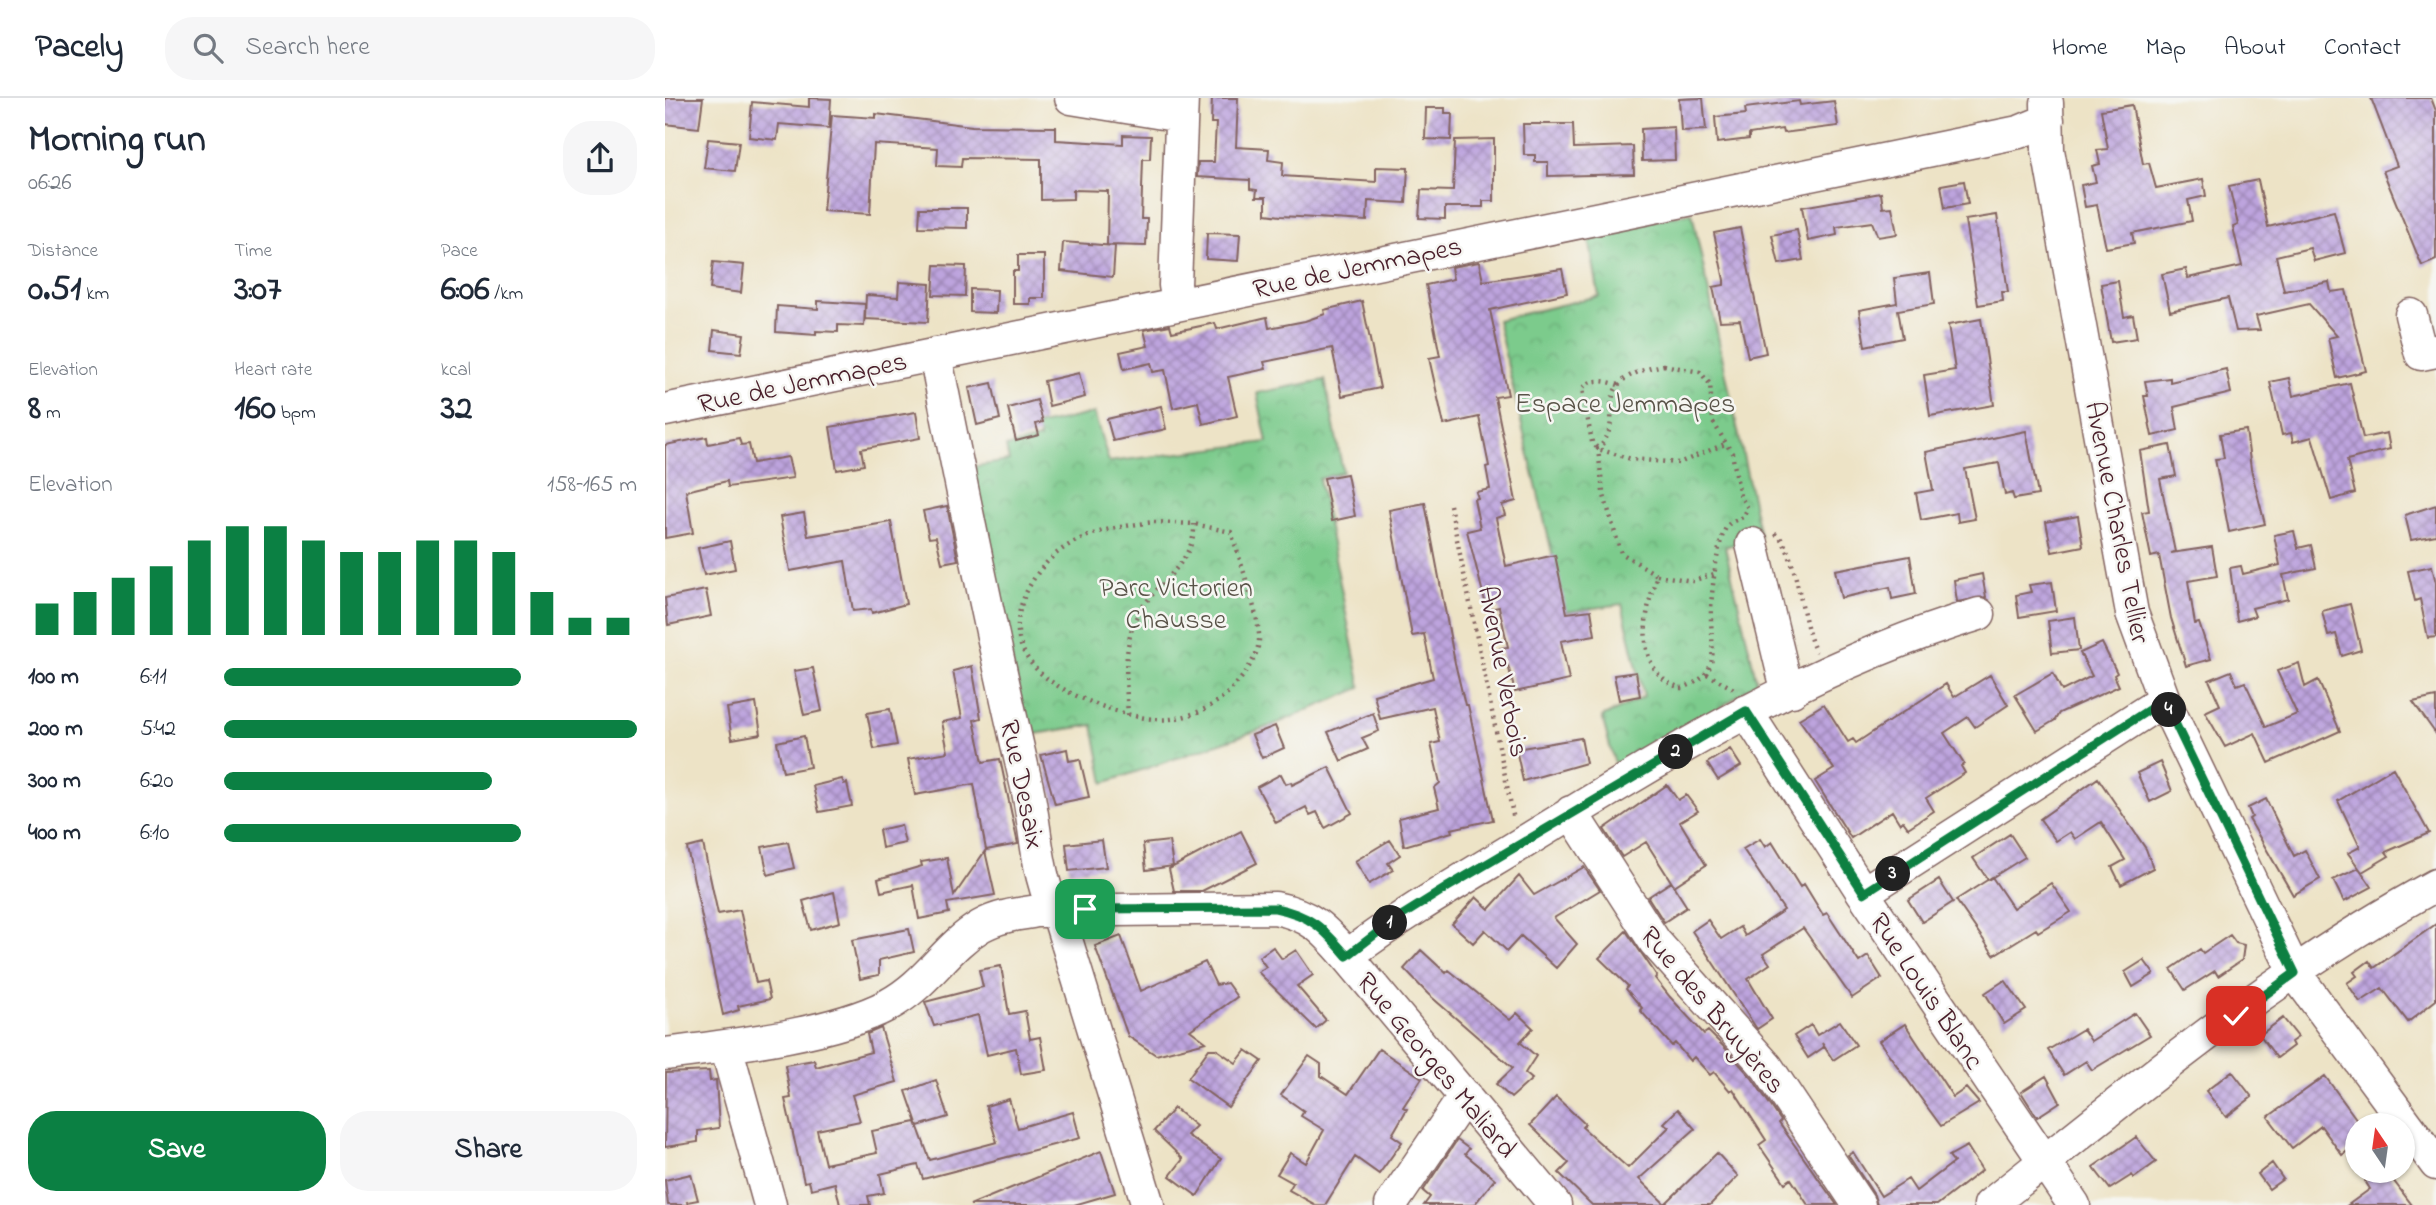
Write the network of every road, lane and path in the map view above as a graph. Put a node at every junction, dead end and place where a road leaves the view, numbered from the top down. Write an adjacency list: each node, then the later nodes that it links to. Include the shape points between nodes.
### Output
1 (1071, 98): 2 (street)
2 (1182, 107): 4 (street)
3 (2047, 109): 4 (street, Rue de Jemmapes, via 2019,132); 20 (street, Avenue Charles Tellier, via 2048,150 2132,613)
4 (1178, 303): 7 (street, Rue de Jemmapes)
5 (2411, 315): 6 (street, via 2421,354)
6 (2436, 351)
7 (935, 354): 9 (street, Rue de Jemmapes); 27 (street, Rue Desaix, via 1046,895)
8 (1618, 385): 10 (path, via 1646,369 1664,365 1700,372 1710,384 1713,422); 11 (path, via 1610,403 1611,430); 11 (path, via 1591,382 1583,389 1592,442)
9 (665, 410)
10 (1725, 444): 11 (path, via 1679,463 1631,459); 15 (path, via 1732,453 1740,496 1748,508 1721,536)
11 (1598, 449): 16 (path, via 1603,492 1621,553)
12 (1450, 505): 24 (path, Avenue Verbois)
13 (1194, 524): 22 (path, via 1195,538 1140,610 1130,635); 22 (path, via 1231,532 1260,639 1253,663 1226,698 1208,708 1174,719); 22 (path, via 1154,522 1085,534 1046,563 1017,613 1025,654 1039,675 1061,689)
14 (1758, 541): 18 (path, via 1775,534 1788,548 1805,623); 19 (street, via 1784,677)
15 (1714, 574): 16 (path, via 1692,581); 16 (path, via 1710,615 1714,656 1698,683 1681,688 1659,676 1647,655 1646,622)
16 (1657, 575)
17 (1979, 614): 18 (street, via 1924,631)
18 (1826, 675): 19 (street)
19 (1792, 691): 21 (street)
20 (2164, 700): 26 (street); 29 (street, Avenue Charles Tellier)
21 (1746, 711): 23 (street); 26 (street, Rue Louis Blanc)
22 (1128, 715)
23 (1571, 812): 24 (street); 39 (street, Rue des Bruyères, via 1654,942 1767,1067)
24 (1519, 845): 28 (street, via 1390,923)
25 (2436, 885): 29 (street, via 2385,912)
26 (1864, 893): 33 (street, Rue Louis Blanc)
27 (1053, 910): 28 (street, Rue Georges Maliard, via 1275,908 1300,913 1324,930); 30 (street, Rue Georges Maliard, via 1006,916 982,926 959,942 918,988 886,1006 849,1021); 36 (street, Rue Desaix)
28 (1347, 956): 32 (street, Rue Georges Maliard)
29 (2295, 973): 33 (street); 34 (street, Avenue Charles Tellier)
30 (726, 1046): 31 (street, Rue Georges Maliard); 35 (street)
31 (665, 1054)
32 (1465, 1096): 37 (street); 38 (street, Rue Georges Maliard)
33 (2043, 1162): 40 (street); 41 (street, Rue Louis Blanc)
34 (2436, 1164)
35 (770, 1205)
36 (1148, 1205)
37 (1391, 1205)
38 (1555, 1205)
39 (1859, 1205)
40 (1990, 1205)
41 (2074, 1205)

